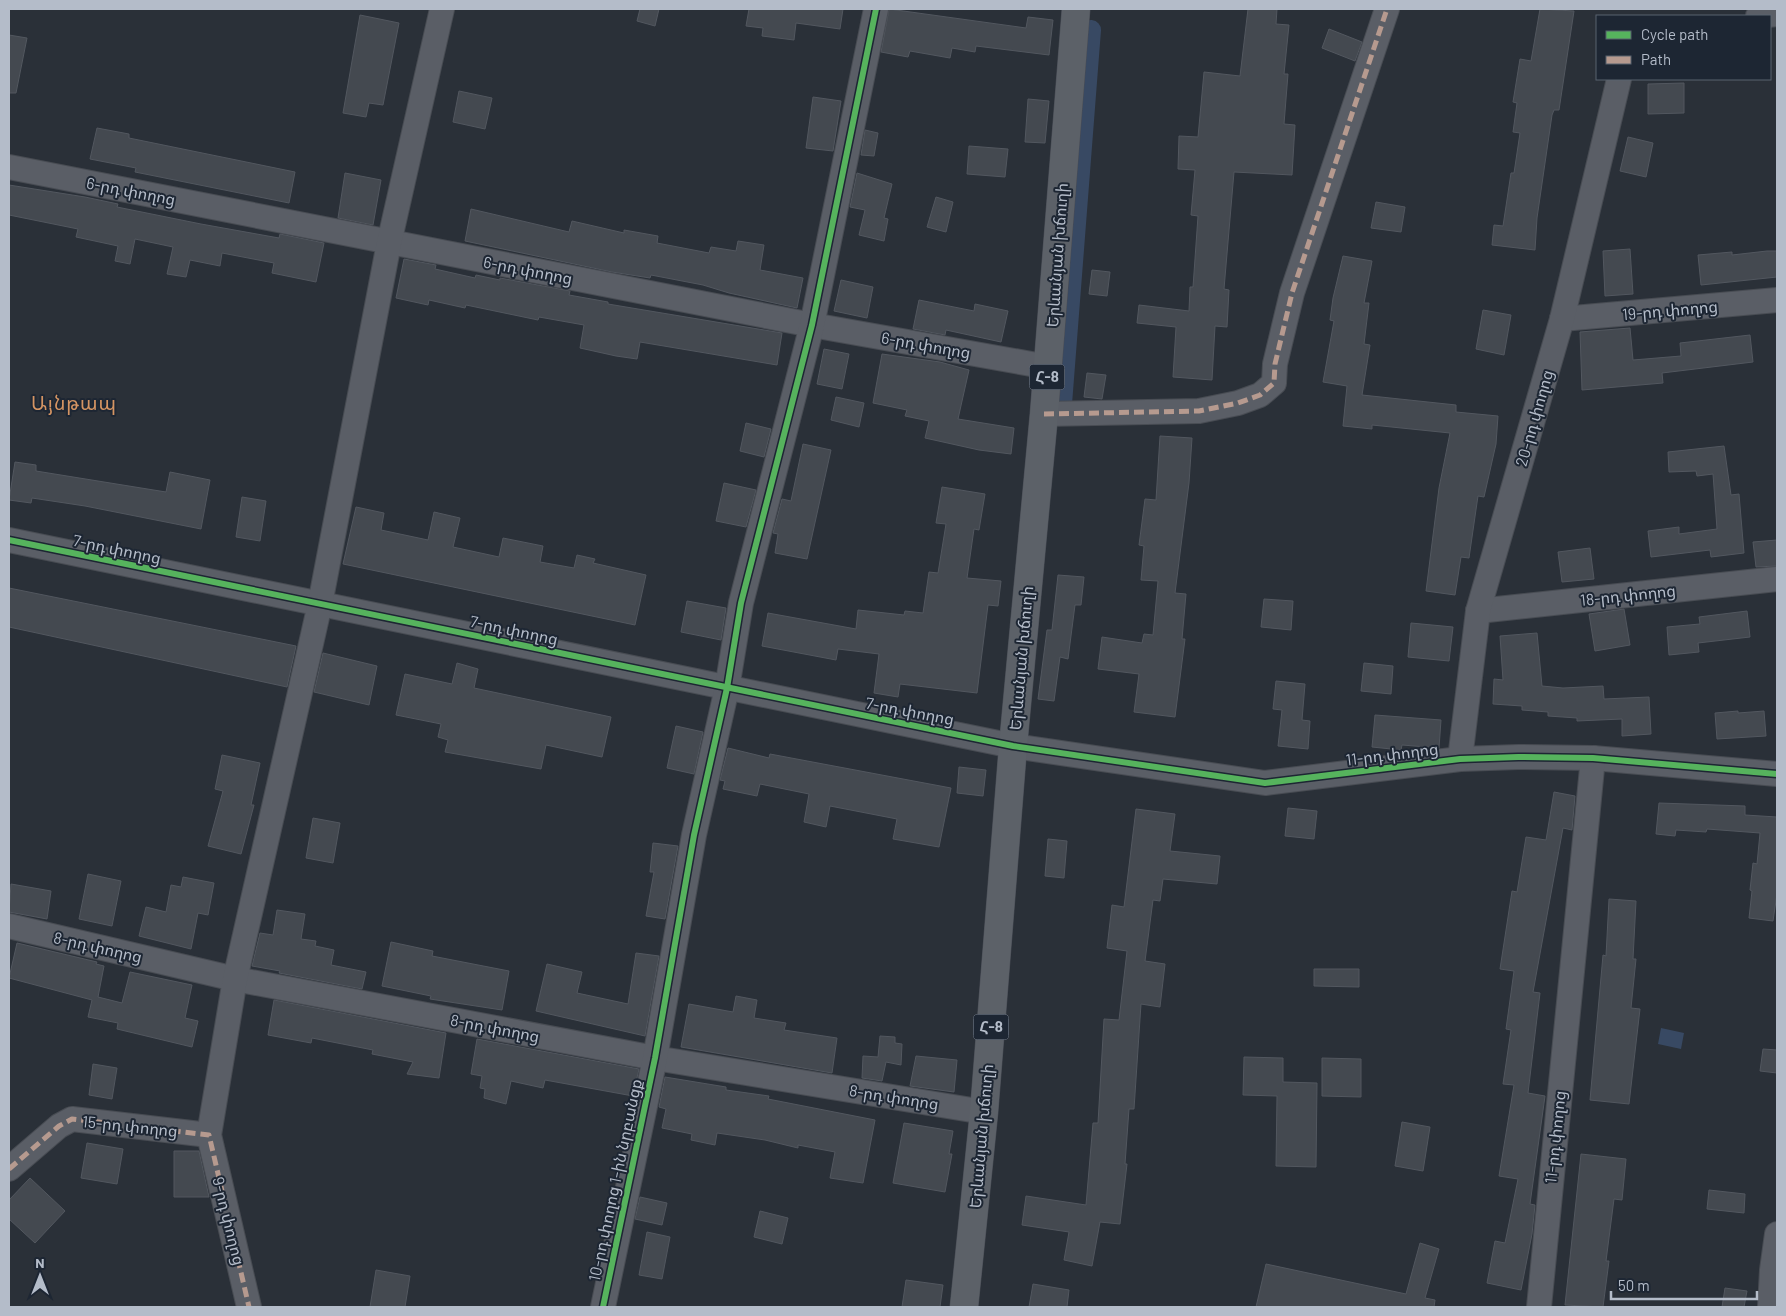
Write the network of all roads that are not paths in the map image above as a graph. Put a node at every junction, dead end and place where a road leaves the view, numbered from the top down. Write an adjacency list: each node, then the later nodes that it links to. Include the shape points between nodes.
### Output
1 (442, 9): 7 (street)
2 (876, 9): 10 (street, 10-րդ փողոց 1-ին նրբանցք)
3 (1076, 9): 11 (main road, Երևանյան խճուղի / Հ-8)
4 (1387, 9): 12 (street, via 1292,293 1275,364 1274,383 1260,395 1199,411)
5 (1619, 80): 9 (street, 20-րդ փողոց)
6 (9, 167): 7 (street, 6-րդ փողոց)
7 (389, 242): 10 (street, 6-րդ փողոց); 15 (street)
8 (1777, 300): 9 (street, 19-րդ փողոց)
9 (1562, 320): 16 (street, 20-րդ փողոց)
10 (812, 325): 11 (street, 6-րդ փողոց); 17 (street, 10-րդ փողոց 1-ին նրբանցք, via 741,603)
11 (1048, 367): 12 (main road, Երևանյան խճուղի / Հ-8)
12 (1044, 414): 18 (main road, Երևանյան խճուղի / Հ-8)
13 (9, 540): 15 (street, 7-րդ փողոց)
14 (1777, 579): 16 (street, 18-րդ փողոց)
15 (320, 604): 17 (street, 7-րդ փողոց); 23 (street)
16 (1478, 611): 20 (street, 20-րդ փողոց)
17 (727, 688): 18 (street, 7-րդ փողոց); 24 (street, 10-րդ փողոց 1-ին նրբանցք, via 694,835)
18 (1013, 746): 20 (street, 11-րդ փողոց, via 1265,783); 25 (main road, Երևանյան խճուղի / Հ-8)
19 (1593, 758): 20 (street, 11-րդ փողոց); 21 (street, 11-րդ փողոց); 32 (street, 11-րդ փողոց)
20 (1460, 759)
21 (1777, 774)
22 (9, 926): 23 (street, 8-րդ փողոց)
23 (235, 979): 24 (street, 8-րդ փողոց); 26 (street)
24 (655, 1058): 25 (street, 8-րդ փողոց); 30 (street, 10-րդ փողոց 1-ին նրբանցք)
25 (984, 1112): 31 (main road, Երևանյան խճուղի / Հ-8)
26 (209, 1135): 27 (street, 15-րդ փողոց, via 72,1119 59,1126); 29 (street, 9-րդ փողոց)
27 (9, 1169)
28 (1777, 1234): 33 (street)
29 (249, 1307)
30 (603, 1307)
31 (964, 1307)
32 (1538, 1307)
33 (1770, 1307)

